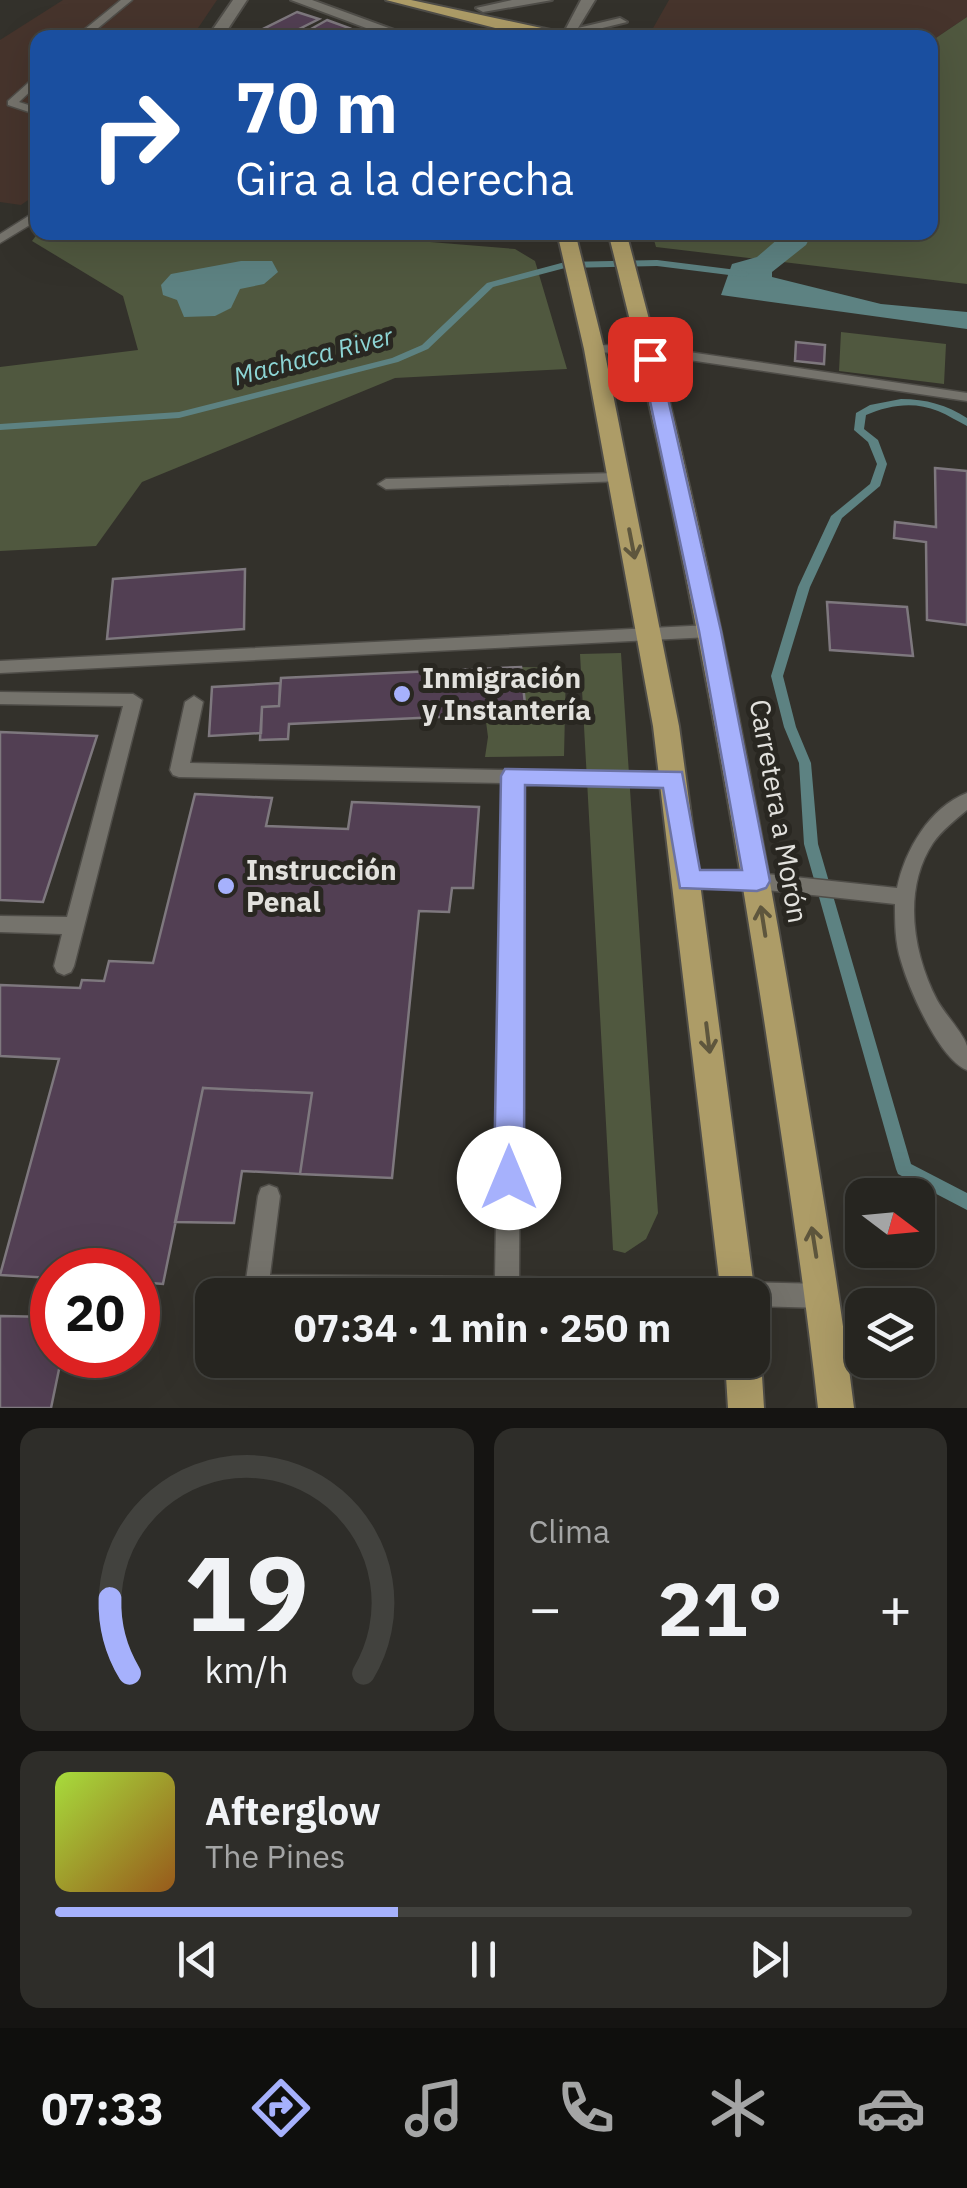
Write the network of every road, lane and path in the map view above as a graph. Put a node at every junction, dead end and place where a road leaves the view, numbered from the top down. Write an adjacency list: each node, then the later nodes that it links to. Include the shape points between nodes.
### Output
1 (127, 0): 12 (lane)
2 (240, 0): 13 (main road)
3 (298, 0): 14 (main road)
4 (393, 0): 10 (main road)
5 (449, 0): 9 (main road)
6 (546, 0): 9 (main road)
7 (588, 0): 18 (main road)
8 (630, 5): 11 (main road)
9 (483, 8): 17 (main road)
10 (433, 10): 15 (main road); 16 (main road)
11 (620, 22): 19 (main road); 20 (main road)
12 (90, 30)
13 (219, 30)
14 (386, 30)
15 (469, 30)
16 (518, 30)
17 (554, 30)
18 (571, 30)
19 (592, 30)
20 (616, 30)
21 (30, 85): 22 (lane, via 12,103)
22 (30, 109)
23 (30, 219): 24 (lane)
24 (0, 239)
25 (568, 240): 27 (main road)
26 (618, 240): 28 (main road, Carretera a Morón)
27 (594, 349): 28 (lane); 30 (main road)
28 (648, 350): 29 (lane); 32 (main road, Carretera a Morón)
29 (967, 397)
30 (618, 478): 31 (lane); 33 (main road, one-way to 33)
31 (386, 484)
32 (710, 631): 33 (lane); 41 (main road, Carretera a Morón)
33 (650, 634): 34 (lane); 38 (main road)
34 (0, 668)
35 (0, 698): 44 (lane, via 132,700)
36 (194, 702): 37 (lane, via 179,770)
37 (513, 776): 38 (lane); 49 (lane)
38 (674, 779): 40 (main road)
39 (967, 800): 42 (lane, via 924,842)
40 (688, 880): 41 (lane); 50 (main road, one-way to 50)
41 (757, 881): 42 (lane); 52 (main road, Carretera a Morón, one-way to 41)
42 (904, 897): 46 (lane, via 908,962 940,1030)
43 (0, 924): 44 (lane)
44 (75, 926): 45 (lane)
45 (64, 966)
46 (967, 1060)
47 (268, 1196): 48 (lane)
48 (258, 1278)
49 (508, 1278)
50 (736, 1278)
51 (770, 1295): 52 (lane)
52 (822, 1296): 55 (main road, Carretera a Morón)
53 (744, 1378): 54 (main road)
54 (746, 1408)
55 (836, 1408)

